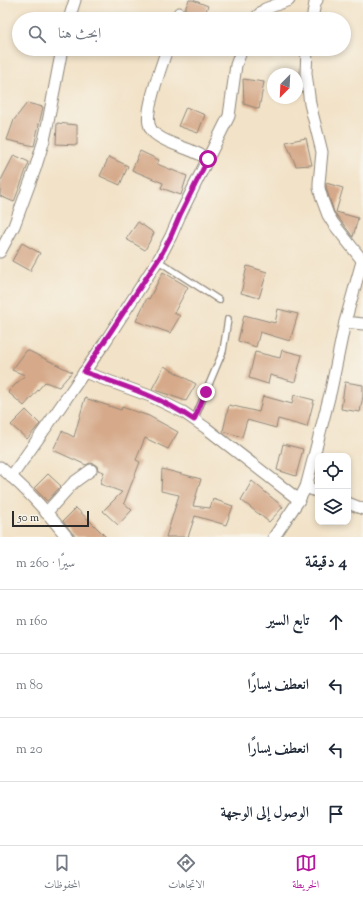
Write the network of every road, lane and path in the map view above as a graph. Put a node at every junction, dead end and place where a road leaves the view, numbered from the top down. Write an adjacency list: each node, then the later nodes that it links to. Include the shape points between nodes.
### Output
1 (75, 0): 4 (street)
2 (289, 0): 5 (street)
3 (317, 0): 6 (street)
4 (71, 12)
5 (262, 12)
6 (313, 12)
7 (61, 56): 12 (street, via 44,140 14,226)
8 (165, 56): 11 (street, via 151,102 148,123 151,130 164,140)
9 (239, 56): 11 (street, via 229,116)
10 (307, 56): 13 (street, via 310,104 322,152 319,188 322,199 333,223)
11 (208, 159): 14 (street)
12 (0, 252)
13 (363, 259): 17 (street)
14 (157, 260): 15 (lane); 19 (street)
15 (219, 300)
16 (228, 319): 20 (lane, via 223,351)
17 (345, 322): 18 (street); 24 (street, via 331,390)
18 (363, 324)
19 (84, 372): 20 (street, via 150,396); 23 (street)
20 (194, 420): 26 (street)
21 (0, 467): 23 (street)
22 (91, 470): 29 (street, via 73,483)
23 (12, 477): 29 (street)
24 (306, 487): 25 (street); 26 (street)
25 (315, 491)
26 (299, 500): 31 (street)
27 (351, 504): 28 (street)
28 (363, 509)
29 (46, 512): 30 (street)
30 (67, 537)
31 (274, 537)

